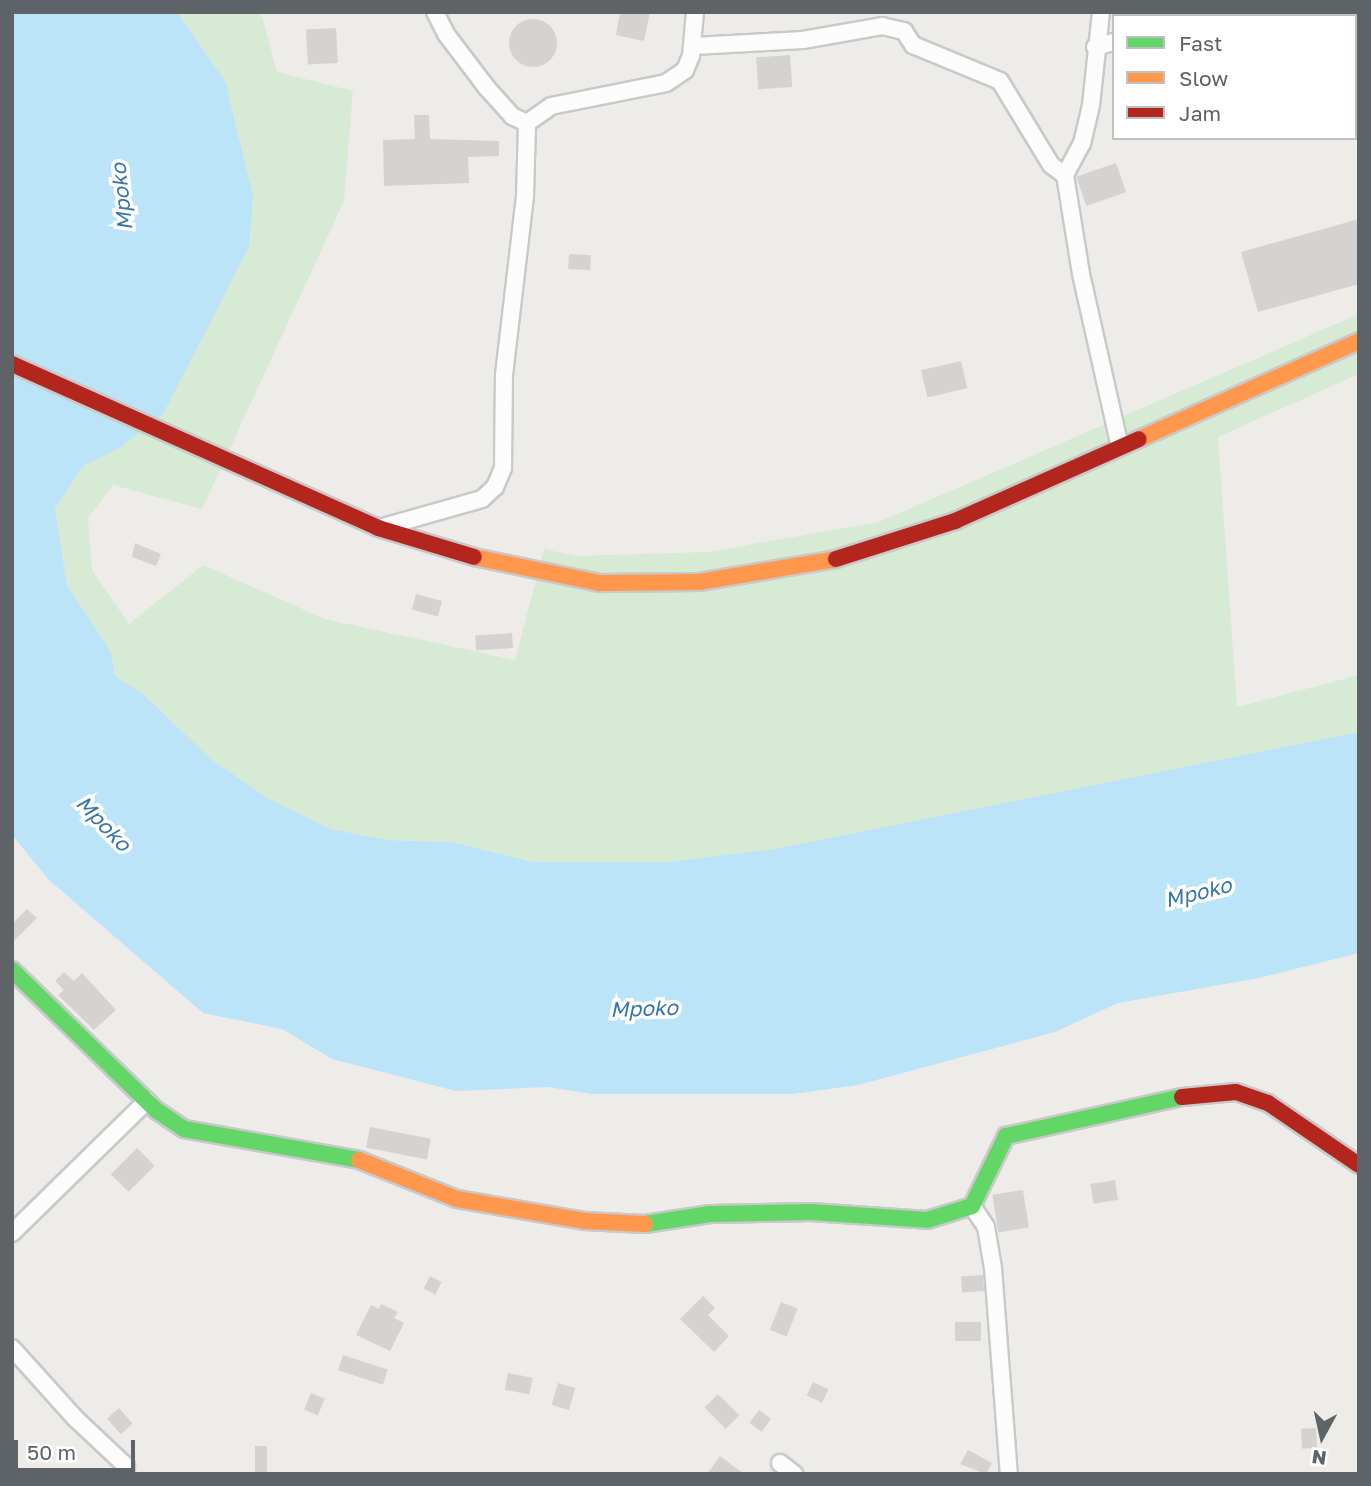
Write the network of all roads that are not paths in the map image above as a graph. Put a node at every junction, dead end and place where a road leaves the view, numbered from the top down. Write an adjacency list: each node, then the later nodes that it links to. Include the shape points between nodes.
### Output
1 (435, 12): 7 (street, via 487,88 512,116)
2 (695, 12): 5 (street)
3 (1101, 12): 6 (street)
4 (1112, 42): 6 (street)
5 (694, 46): 7 (street, via 685,70 666,83 551,106); 8 (street, via 803,40 882,26 904,31 913,45 1000,81 1051,165)
6 (1095, 47): 8 (street, via 1088,118 1082,143)
7 (527, 123): 12 (street, via 525,196 504,375 503,468 495,487 482,499)
8 (1065, 175): 11 (street, via 1083,287)
9 (1359, 341): 11 (street)
10 (12, 364): 12 (street)
11 (1120, 447): 12 (street, via 955,521 880,547 820,564 699,582 600,583 549,576 488,563)
12 (378, 528)
13 (12, 970): 14 (street)
14 (147, 1101): 16 (street, via 184,1129 359,1160 457,1199 584,1221 630,1226 710,1214 811,1212 927,1220); 17 (street)
15 (1359, 1165): 16 (street, via 1268,1103 1236,1092 1208,1091 1006,1136)
16 (972, 1206): 22 (street, via 986,1227 993,1268 1009,1423)
17 (12, 1233)
18 (12, 1348): 20 (street, via 126,1466)
19 (780, 1462): 21 (street)
20 (124, 1474)
21 (794, 1474)
22 (1009, 1474)

